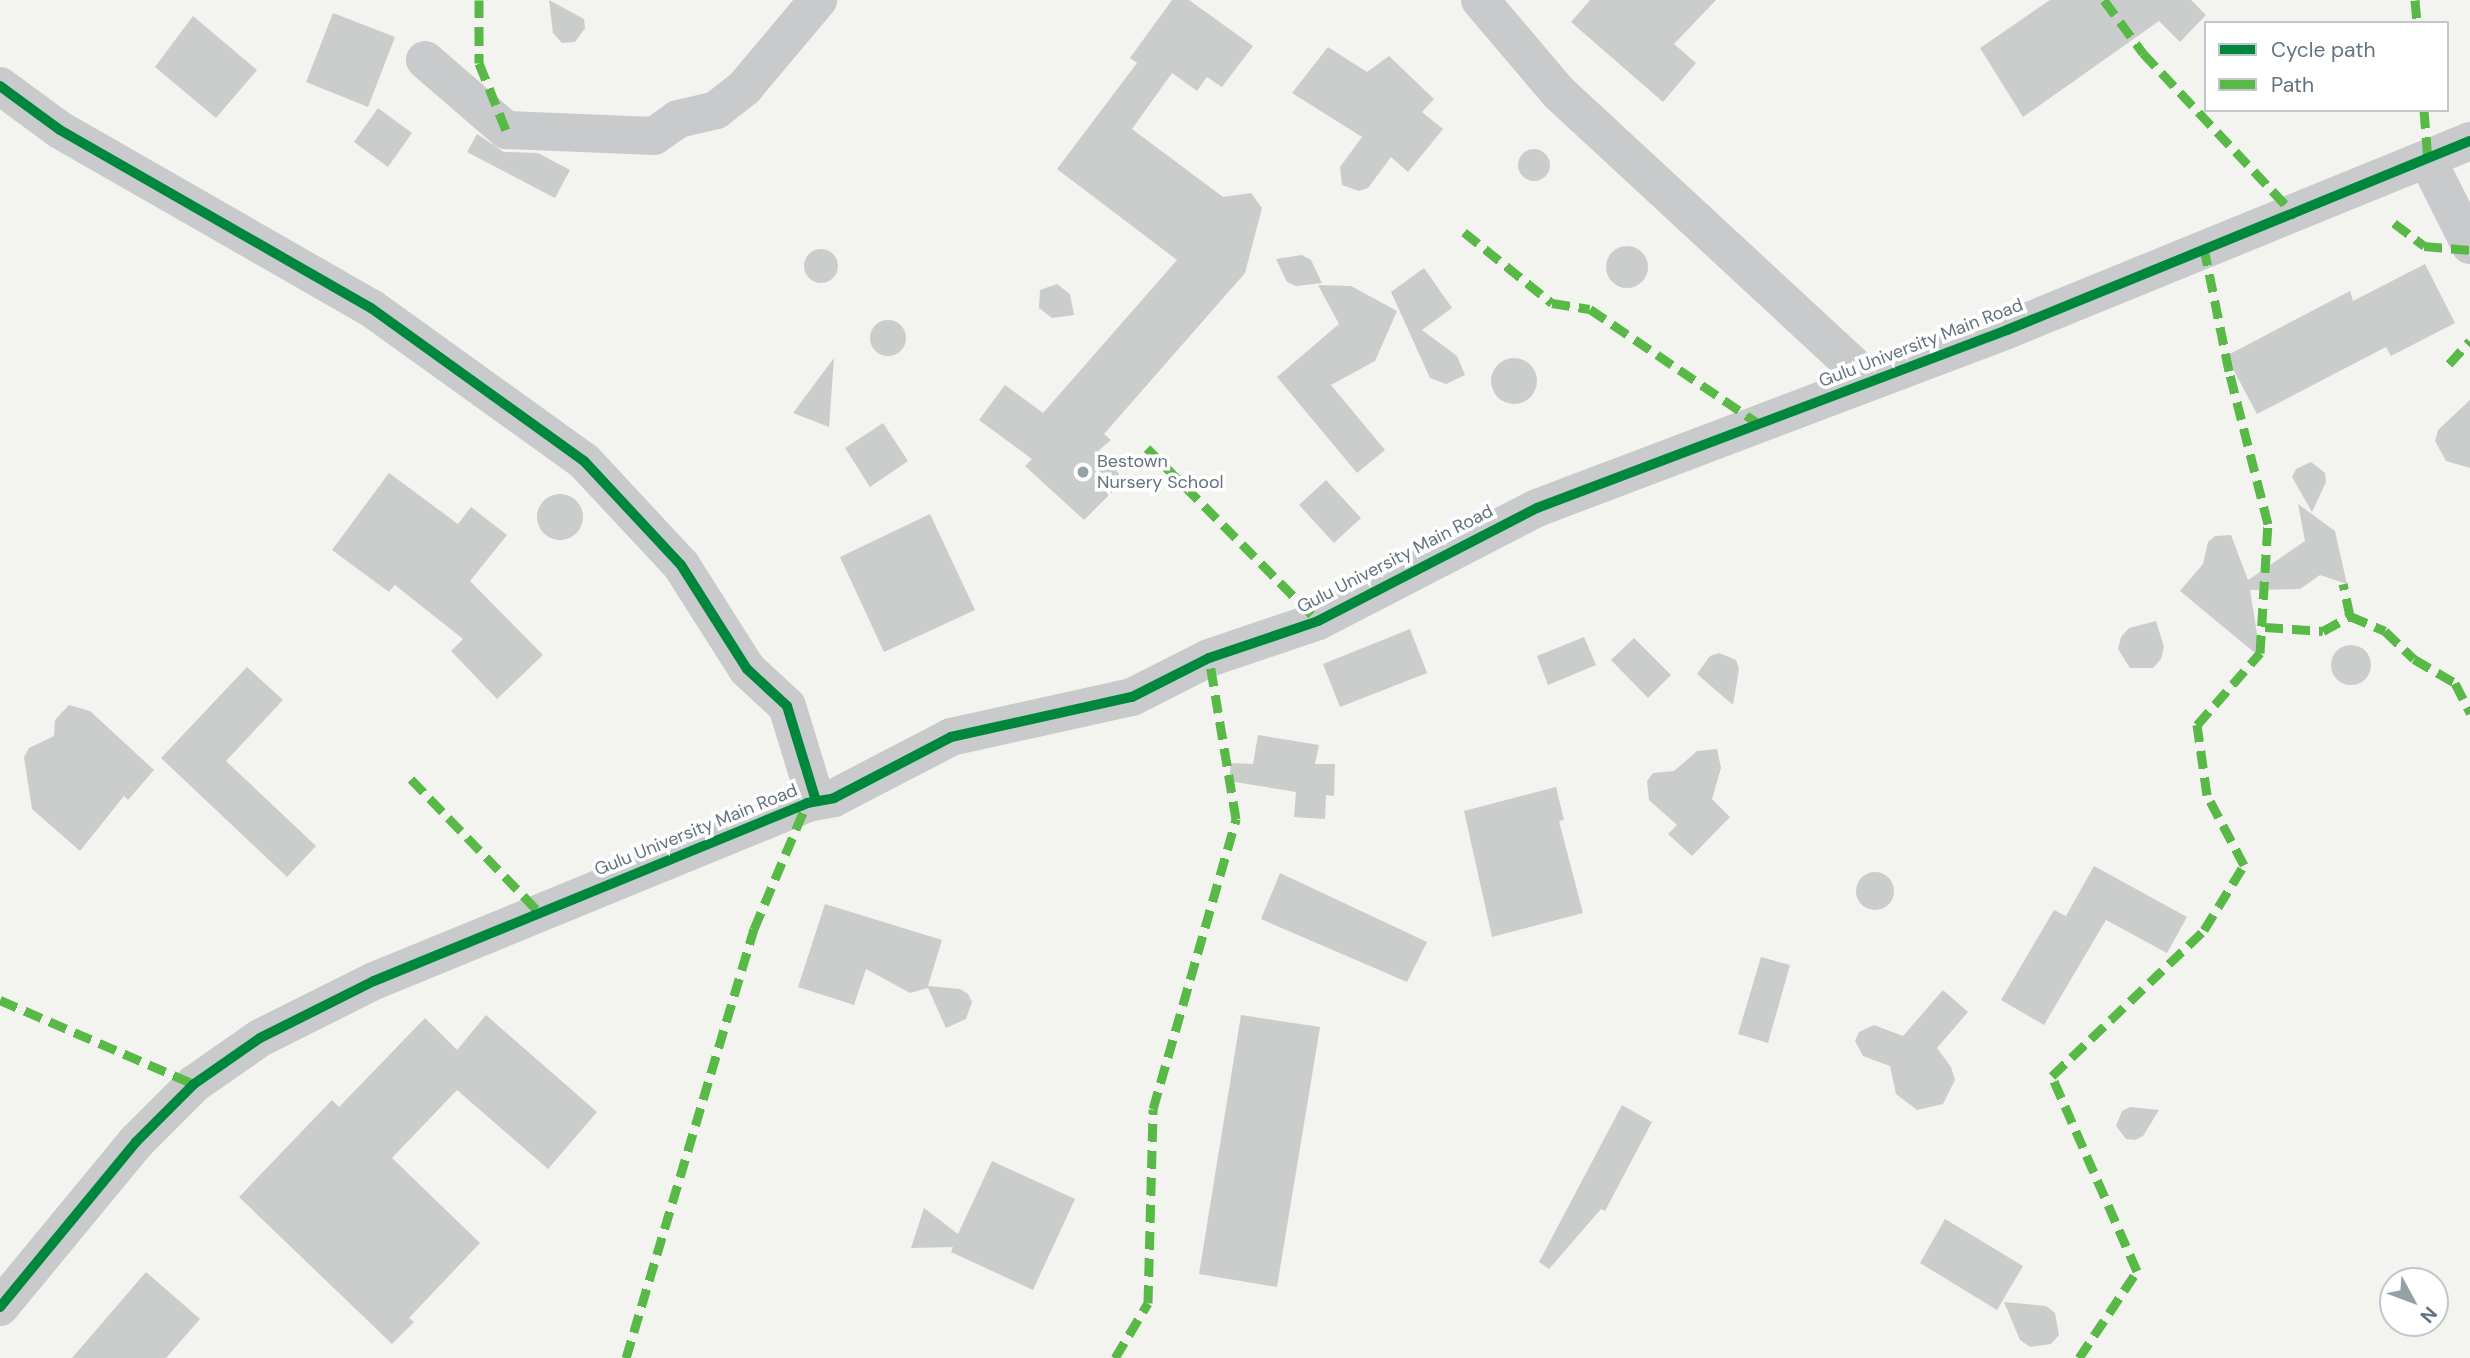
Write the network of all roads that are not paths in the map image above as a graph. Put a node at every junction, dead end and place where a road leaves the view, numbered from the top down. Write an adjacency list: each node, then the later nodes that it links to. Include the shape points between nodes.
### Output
1 (818, 0): 3 (street, via 746,87 716,110 678,119 654,136 506,130)
2 (1480, 0): 8 (street, via 1559,93)
3 (425, 60)
4 (0, 86): 9 (street, via 60,130 371,308 584,461 681,565 747,669 788,706)
5 (2470, 141): 6 (street, Gulu University Main Road)
6 (2428, 161): 7 (street); 8 (street, Gulu University Main Road, via 2007,330)
7 (2470, 245)
8 (1869, 380): 9 (street, Gulu University Main Road, via 1537,508 1318,621 1209,658 1132,697 951,737 834,798)
9 (816, 802): 10 (street, Gulu University Main Road, via 374,981 260,1038 194,1084 136,1143)
10 (0, 1307)

